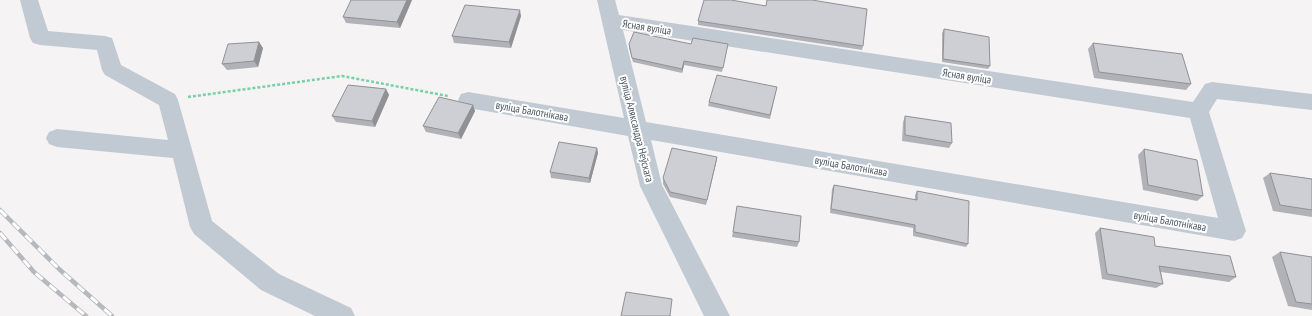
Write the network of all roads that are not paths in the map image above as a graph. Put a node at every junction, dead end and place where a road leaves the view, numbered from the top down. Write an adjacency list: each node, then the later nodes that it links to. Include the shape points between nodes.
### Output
1 (29, 0): 9 (street, via 40,38 105,43 112,70 168,100)
2 (606, 0): 3 (street, вуліца Аляксандра Неўскага)
3 (611, 21): 6 (street, Ясная вуліца); 7 (street, вуліца Аляксандра Неўскага)
4 (468, 100): 7 (street, вуліца Балотнікава)
5 (1312, 102): 6 (street, via 1212,90)
6 (1198, 111): 7 (street, вуліца Балотнікава, via 1234,232)
7 (638, 130): 11 (street, вуліца Аляксандра Неўскага, via 651,186)
8 (57, 138): 9 (street)
9 (181, 150): 10 (street, via 202,227 270,282)
10 (342, 316)
11 (717, 316)

